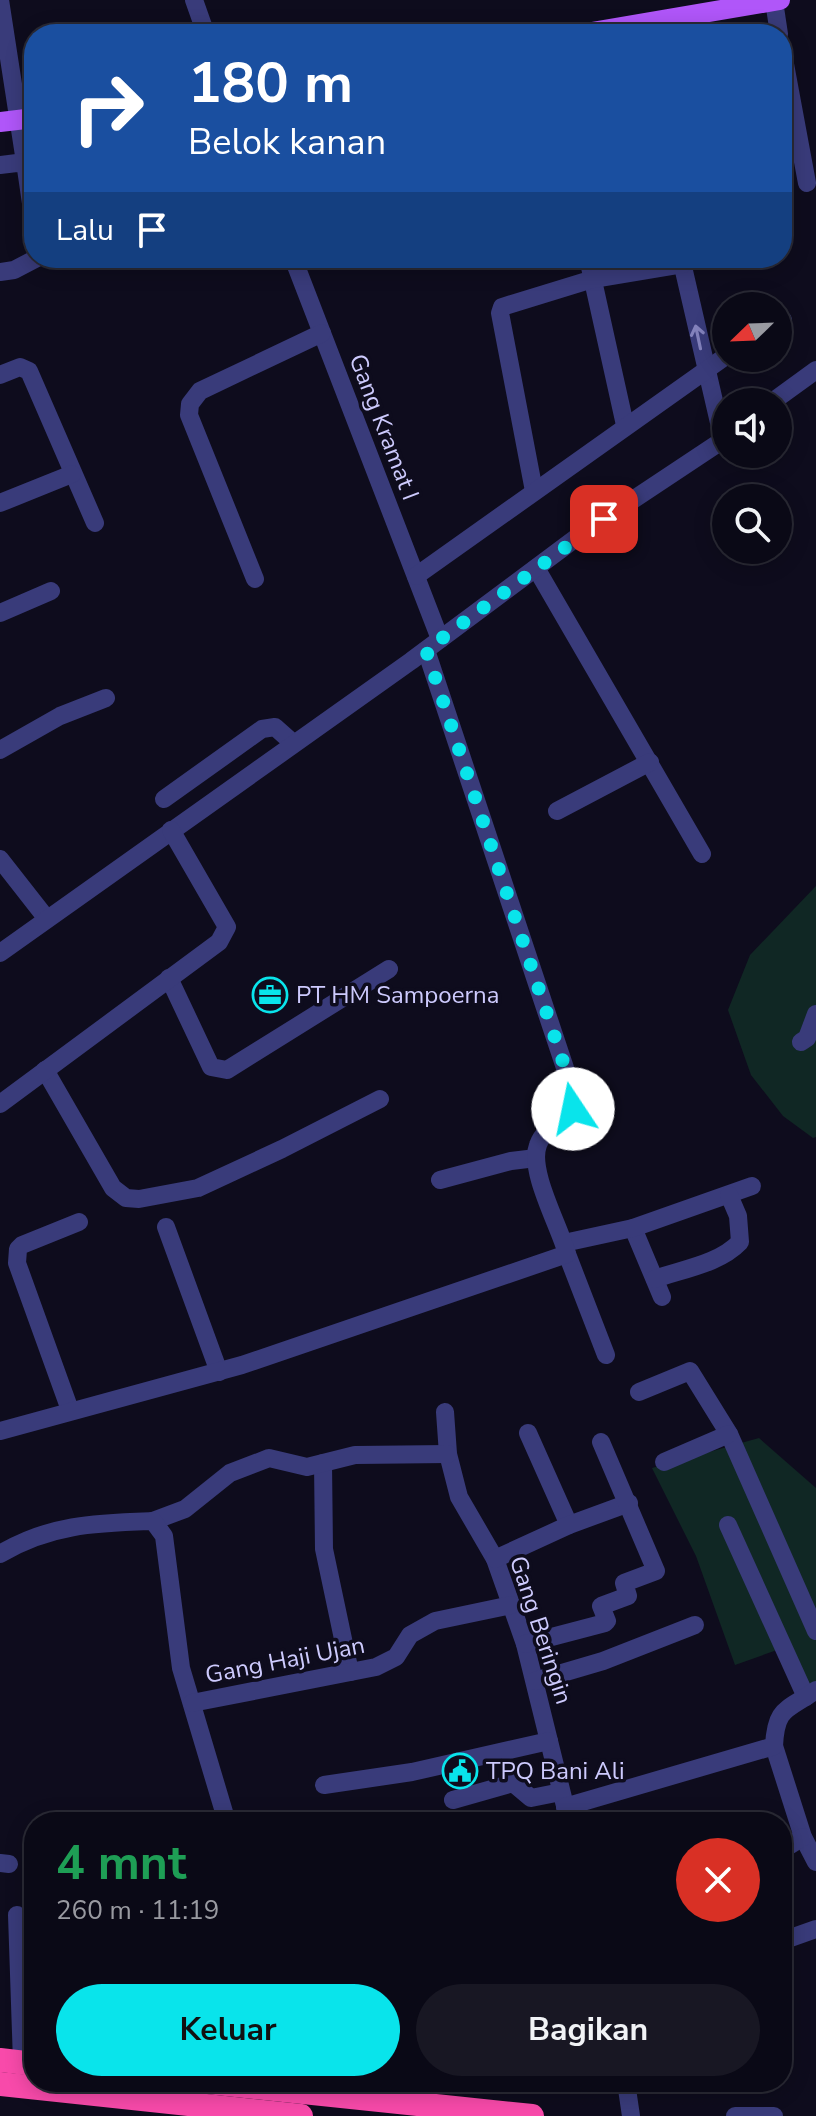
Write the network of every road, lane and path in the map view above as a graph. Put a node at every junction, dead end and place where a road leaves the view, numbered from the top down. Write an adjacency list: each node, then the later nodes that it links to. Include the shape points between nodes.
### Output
1 (0, 0): 8 (street)
2 (194, 0): 4 (street)
3 (777, 1): 5 (main road); 6 (street)
4 (202, 24)
5 (661, 24)
6 (778, 24)
7 (792, 102): 12 (street)
8 (17, 120): 9 (street)
9 (24, 157)
10 (24, 162): 11 (street)
11 (0, 165)
12 (807, 183)
13 (24, 265): 18 (street)
14 (297, 268): 20 (street, Gang Kramat I)
15 (590, 268): 19 (street)
16 (647, 268): 19 (street)
17 (683, 268): 22 (street, one-way to 17)
18 (0, 272)
19 (593, 279): 27 (street); 30 (street, via 508,304 500,313)
20 (322, 333): 34 (street, Gang Kramat I); 35 (street, via 200,391 190,404 189,415)
21 (712, 365): 22 (street)
22 (705, 369): 26 (street); 27 (street)
23 (816, 370): 25 (street)
24 (0, 375): 29 (street, via 25,367 29,371)
25 (791, 388)
26 (712, 395)
27 (625, 425): 30 (street)
28 (712, 447): 33 (street)
29 (72, 474): 31 (street); 32 (street)
30 (534, 491): 34 (street)
31 (0, 503)
32 (95, 523)
33 (536, 568): 38 (street); 42 (street)
34 (416, 576): 38 (street, Gang Kramat I, via 430,614)
35 (255, 579)
36 (51, 591): 37 (street)
37 (0, 613)
38 (433, 644): 40 (street); 57 (street, Gang Kramat I, via 575,1102 542,1136)
39 (106, 698): 41 (street, via 60,716)
40 (293, 743): 43 (street, via 275,727 262,729); 45 (street)
41 (0, 750)
42 (650, 762): 44 (street); 46 (street)
43 (164, 799)
44 (557, 811)
45 (171, 830): 48 (street); 51 (street, via 227,927 219,942)
46 (702, 854)
47 (0, 859): 48 (street)
48 (47, 919): 49 (street)
49 (0, 953)
50 (389, 969): 51 (street, via 227,1070 211,1067)
51 (169, 978): 54 (street)
52 (816, 1014): 53 (street)
53 (801, 1042)
54 (45, 1070): 55 (street, via 113,1188 126,1198 198,1188); 56 (street)
55 (380, 1099)
56 (0, 1104)
57 (536, 1158): 58 (street); 64 (street)
58 (440, 1180)
59 (752, 1186): 60 (street)
60 (729, 1195): 63 (street); 65 (street, via 740,1242 719,1257)
61 (79, 1222): 70 (street, via 22,1245 16,1254)
62 (166, 1227): 68 (street)
63 (633, 1228): 64 (street); 65 (street)
64 (565, 1248): 67 (street); 68 (street)
65 (655, 1279): 66 (street)
66 (662, 1297)
67 (606, 1355)
68 (219, 1372): 70 (street)
69 (639, 1392): 74 (street, via 690,1371)
70 (70, 1410): 72 (street)
71 (445, 1412): 76 (street, Gang Beringin)
72 (0, 1431)
73 (528, 1433): 81 (street)
74 (729, 1434): 77 (street); 86 (street)
75 (601, 1442): 79 (street)
76 (448, 1454): 78 (street, via 355,1455); 84 (street, Gang Beringin, via 459,1497)
77 (664, 1462)
78 (323, 1463): 80 (street, via 307,1467 269,1458 230,1473 185,1509); 90 (street, via 324,1549)
79 (629, 1503): 81 (street); 89 (street, via 656,1571 624,1583 628,1596 601,1606 605,1623)
80 (153, 1521): 83 (street, via 87,1523 24,1540); 93 (street, via 164,1536 181,1668)
81 (569, 1525): 84 (street)
82 (728, 1525): 92 (street)
83 (0, 1554)
84 (495, 1559): 85 (street, Gang Beringin)
85 (511, 1605): 89 (street, Gang Beringin); 90 (street, Gang Haji Ujan, via 435,1621 410,1635 396,1657)
86 (811, 1607): 88 (street)
87 (695, 1625): 91 (street)
88 (816, 1631)
89 (525, 1644): 91 (street, Gang Beringin)
90 (350, 1672): 93 (street, Gang Haji Ujan)
91 (535, 1681): 94 (street, Gang Beringin)
92 (811, 1693): 95 (street, via 779,1714)
93 (192, 1703): 99 (street)
94 (549, 1741): 96 (street, via 412,1772); 98 (street, Gang Beringin)
95 (774, 1746): 98 (street); 100 (street)
96 (324, 1785)
97 (453, 1800): 98 (street, via 513,1783 531,1798)
98 (565, 1807)
99 (224, 1812)
100 (803, 1837): 101 (street); 102 (street)
101 (792, 1844)
102 (816, 1862)
103 (17, 1915): 106 (street)
104 (816, 1929): 105 (street)
105 (792, 1937)
106 (19, 2062)
107 (0, 2084): 108 (highway)
108 (24, 2086)
109 (100, 2092): 114 (highway)
110 (227, 2092): 114 (highway)
111 (273, 2092): 114 (highway)
112 (334, 2092): 116 (highway)
113 (627, 2092): 117 (street)
114 (251, 2104): 115 (highway)
115 (301, 2116)
116 (532, 2116)
117 (631, 2116)
118 (735, 2116): 119 (street)
119 (774, 2116)

